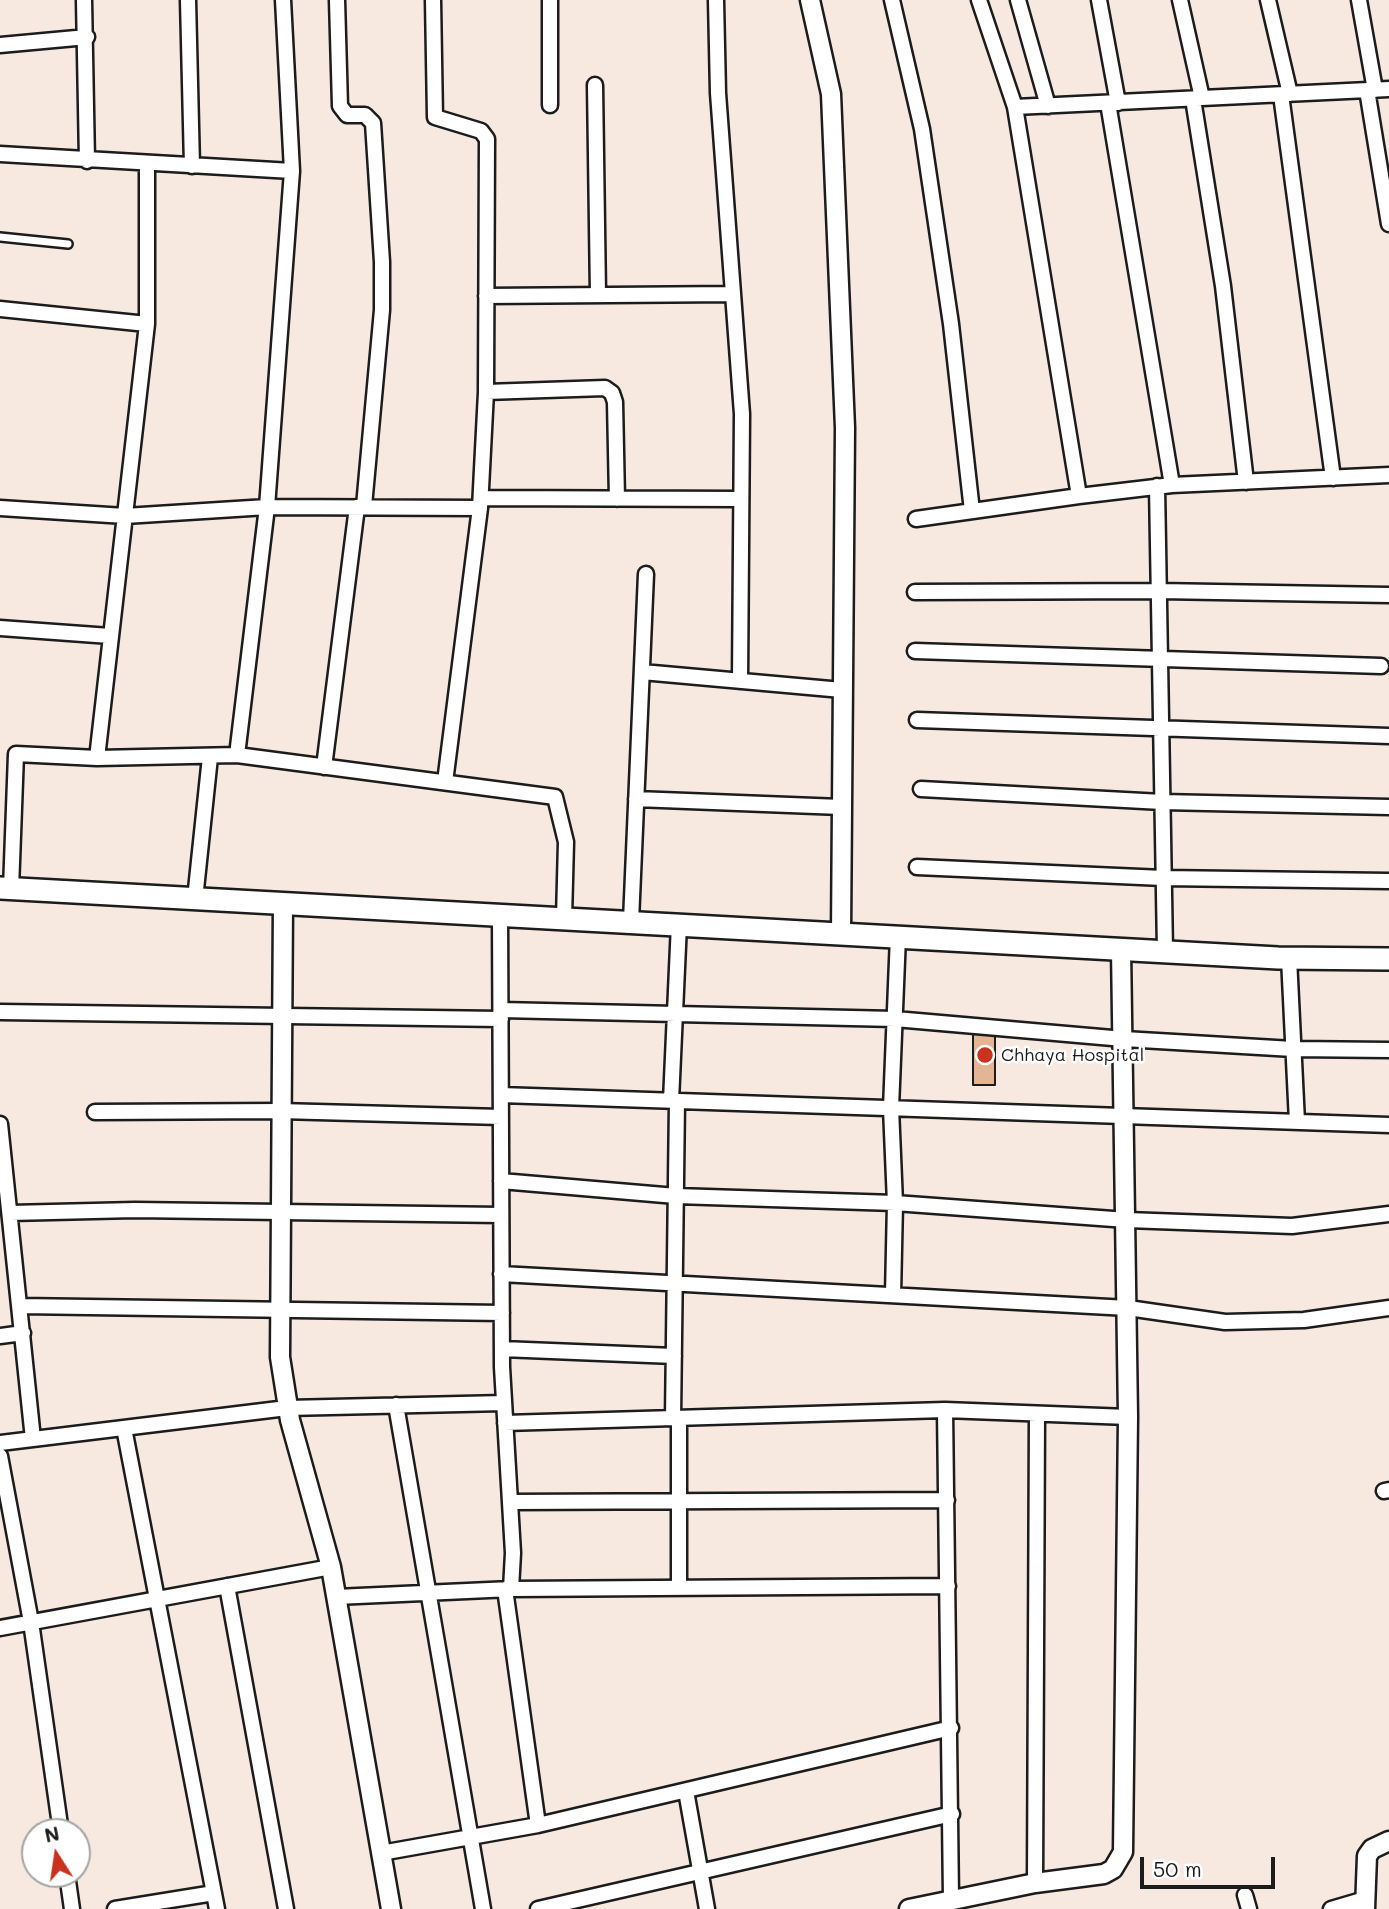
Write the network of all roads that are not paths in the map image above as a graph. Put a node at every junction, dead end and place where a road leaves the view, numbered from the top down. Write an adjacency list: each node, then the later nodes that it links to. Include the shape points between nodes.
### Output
1 (85, 0): 16 (street)
2 (188, 0): 29 (street)
3 (283, 0): 30 (street)
4 (337, 0): 48 (street, via 340,106 347,115 365,115 373,123 383,262)
5 (433, 0): 36 (street, via 435,117 481,131 487,139)
6 (550, 0): 23 (street)
7 (716, 0): 34 (street)
8 (810, 0): 65 (street, via 831,94 845,428)
9 (892, 0): 51 (street, via 922,129)
10 (979, 0): 25 (street)
11 (1018, 0): 24 (street)
12 (1099, 0): 22 (street)
13 (1180, 0): 21 (street)
14 (1268, 0): 20 (street)
15 (1359, 0): 19 (street)
16 (87, 37): 17 (street); 27 (street)
17 (0, 45)
18 (595, 85): 35 (street)
19 (1377, 90): 20 (street); 31 (street)
20 (1286, 94): 21 (street); 41 (street)
21 (1197, 99): 22 (street); 42 (street)
22 (1113, 103): 24 (street); 43 (street)
23 (550, 105)
24 (1048, 106): 25 (street)
25 (1015, 107): 44 (street)
26 (0, 154): 27 (street)
27 (87, 160): 28 (street)
28 (147, 164): 29 (street); 38 (street)
29 (192, 166): 30 (street)
30 (292, 171): 49 (street)
31 (1389, 224)
32 (0, 237): 33 (lane)
33 (68, 244)
34 (733, 294): 35 (street); 46 (street, via 742,414)
35 (598, 295): 36 (street)
36 (486, 296): 39 (street)
37 (0, 309): 38 (street)
38 (147, 324): 52 (street)
39 (486, 392): 45 (street, via 605,388 612,393); 47 (street)
40 (1389, 475): 41 (street)
41 (1333, 478): 42 (street)
42 (1246, 482): 43 (street)
43 (1165, 486): 44 (street); 55 (street)
44 (1079, 496): 51 (street)
45 (617, 499): 46 (street); 47 (street)
46 (741, 499): 64 (street)
47 (481, 503): 48 (street); 75 (street)
48 (361, 506): 49 (street); 74 (street)
49 (267, 507): 52 (street); 71 (street)
50 (0, 508): 52 (street)
51 (972, 510): 53 (street)
52 (125, 516): 59 (street)
53 (916, 519)
54 (646, 574): 63 (street)
55 (1159, 591): 56 (street); 57 (street); 61 (street)
56 (915, 592)
57 (1389, 595)
58 (0, 628): 59 (street)
59 (110, 636): 73 (street)
60 (915, 651): 61 (street)
61 (1160, 661): 62 (street); 67 (street)
62 (1381, 666)
63 (642, 672): 64 (street); 77 (street)
64 (740, 681): 65 (street)
65 (842, 690): 79 (street)
66 (917, 720): 67 (street)
67 (1161, 729): 68 (street); 78 (street)
68 (1389, 736)
69 (0, 752): 70 (street)
70 (16, 754): 73 (street); 84 (street)
71 (237, 755): 72 (street); 74 (street)
72 (210, 757): 73 (street); 85 (street)
73 (97, 758)
74 (324, 766): 75 (street)
75 (445, 782): 88 (street, via 555,797 566,842)
76 (921, 789): 78 (street)
77 (636, 799): 79 (street); 89 (street)
78 (1162, 802): 80 (street); 82 (street)
79 (841, 807): 91 (street)
80 (1389, 807)
81 (918, 867): 82 (street)
82 (1163, 878): 83 (street); 94 (street)
83 (1389, 881)
84 (5, 889): 85 (main road)
85 (195, 899): 86 (main road)
86 (283, 903): 87 (main road); 100 (street)
87 (500, 915): 88 (main road); 98 (street)
88 (564, 918): 89 (main road)
89 (631, 922): 90 (main road)
90 (679, 924): 91 (main road); 99 (street)
91 (841, 933): 92 (main road)
92 (898, 936): 93 (main road); 101 (street)
93 (1121, 949): 94 (main road); 102 (street)
94 (1165, 951): 95 (main road)
95 (1289, 958): 96 (main road); 103 (street)
96 (1389, 959)
97 (0, 1012): 100 (street)
98 (501, 1014): 99 (street); 100 (street); 105 (street)
99 (675, 1014): 101 (street); 106 (street)
100 (281, 1016): 108 (street)
101 (895, 1019): 102 (street); 107 (street)
102 (1124, 1038): 103 (street); 110 (street)
103 (1293, 1049): 104 (street); 112 (street)
104 (1389, 1050)
105 (501, 1095): 106 (street); 111 (street)
106 (674, 1101): 107 (street); 116 (street)
107 (891, 1108): 110 (street); 117 (street)
108 (280, 1111): 109 (street); 111 (street); 119 (street)
109 (95, 1112)
110 (1126, 1116): 112 (street); 122 (street)
111 (501, 1117): 115 (street)
112 (1297, 1122): 114 (street)
113 (0, 1124): 118 (street)
114 (1389, 1125)
115 (501, 1181): 116 (street); 121 (street)
116 (676, 1196): 117 (street); 124 (street)
117 (895, 1203): 122 (street); 125 (street)
118 (10, 1213): 119 (street); 126 (street)
119 (280, 1213): 121 (street); 129 (street)
120 (1389, 1214): 122 (street, via 1292,1226)
121 (501, 1215): 123 (street)
122 (1127, 1220): 127 (street)
123 (501, 1274): 124 (street); 130 (street)
124 (675, 1285): 125 (street); 134 (street)
125 (893, 1295): 127 (street)
126 (20, 1306): 129 (street); 131 (street)
127 (1128, 1308): 128 (street, via 1213,1321 1263,1322); 140 (street)
128 (1389, 1308)
129 (280, 1312): 130 (street); 137 (street, via 280,1357)
130 (502, 1313): 133 (street)
131 (23, 1333): 132 (street); 144 (street)
132 (0, 1336)
133 (502, 1349): 134 (street); 135 (street)
134 (674, 1356): 141 (street)
135 (504, 1402): 136 (street); 142 (street)
136 (396, 1405): 137 (street); 155 (street)
137 (288, 1408): 143 (street); 150 (street)
138 (945, 1410): 139 (street); 141 (street); 147 (street)
139 (1037, 1413): 140 (street); 169 (street)
140 (1128, 1417): 169 (street, via 1123,1852 1113,1869 1104,1874)
141 (676, 1418): 142 (street); 148 (street)
142 (505, 1423): 149 (street)
143 (124, 1428): 144 (street); 157 (street)
144 (33, 1439): 145 (street)
145 (0, 1443)
146 (0, 1456): 158 (street)
147 (947, 1500): 148 (street); 152 (street)
148 (677, 1501): 149 (street); 153 (street)
149 (510, 1502): 154 (street)
150 (331, 1567): 151 (street); 156 (street)
151 (227, 1586): 157 (street); 177 (street)
152 (948, 1586): 153 (street); 160 (street)
153 (679, 1587): 154 (street)
154 (508, 1589): 155 (street); 164 (street)
155 (426, 1592): 156 (street); 165 (street)
156 (336, 1597): 167 (street)
157 (158, 1599): 158 (street); 171 (street)
158 (31, 1622): 159 (street); 163 (street)
159 (0, 1628)
160 (951, 1728): 161 (street); 162 (street)
161 (686, 1791): 164 (street); 168 (street)
162 (952, 1814): 168 (street); 172 (street)
163 (59, 1818)
164 (538, 1825): 165 (street)
165 (471, 1836): 167 (street); 179 (street)
166 (1389, 1841): 173 (street, via 1367,1856)
167 (382, 1853): 178 (street)
168 (700, 1871): 180 (street); 181 (street)
169 (1035, 1883): 172 (street)
170 (69, 1888): 174 (street)
171 (214, 1893): 175 (street); 176 (street)
172 (951, 1899): 182 (street)
173 (1365, 1904): 183 (street)
174 (72, 1909)
175 (115, 1909)
176 (217, 1909)
177 (286, 1909)
178 (391, 1909)
179 (483, 1909)
180 (538, 1909)
181 (707, 1909)
182 (909, 1909)
183 (1332, 1909)

